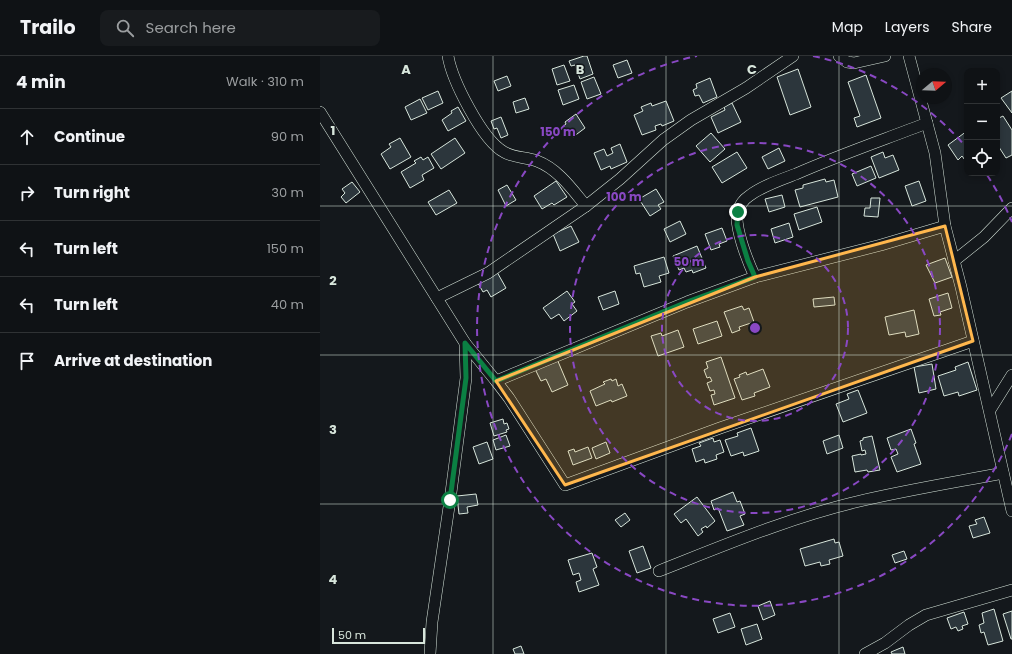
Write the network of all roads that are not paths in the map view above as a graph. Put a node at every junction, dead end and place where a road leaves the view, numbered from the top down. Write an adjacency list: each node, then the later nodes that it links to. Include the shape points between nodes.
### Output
1 (448, 56): 8 (street, via 457,83 476,121 497,147 512,156 537,161 555,172)
2 (793, 56): 8 (street, via 662,140)
3 (839, 56): 4 (street, via 854,64)
4 (885, 56)
5 (909, 56): 7 (street)
6 (320, 112): 13 (street)
7 (927, 124): 10 (street, via 935,153); 12 (street, via 836,156 770,185 742,201 737,225)
8 (586, 206): 13 (street, via 488,273)
9 (1012, 208): 11 (street, via 984,237)
10 (945, 226): 11 (street); 12 (street)
11 (954, 261): 14 (street)
12 (755, 277): 17 (street, via 687,302)
13 (436, 298): 15 (street)
14 (973, 341): 17 (street, via 720,428 564,486); 18 (street)
15 (465, 343): 17 (street); 23 (street, via 466,378 432,622)
16 (1012, 375): 18 (street)
17 (496, 381)
18 (990, 410): 19 (street)
19 (1003, 473): 20 (street); 21 (street, via 860,501 808,515)
20 (1012, 511)
21 (659, 571)
22 (1012, 590): 24 (street, via 926,615)
23 (430, 654)
24 (865, 654)

